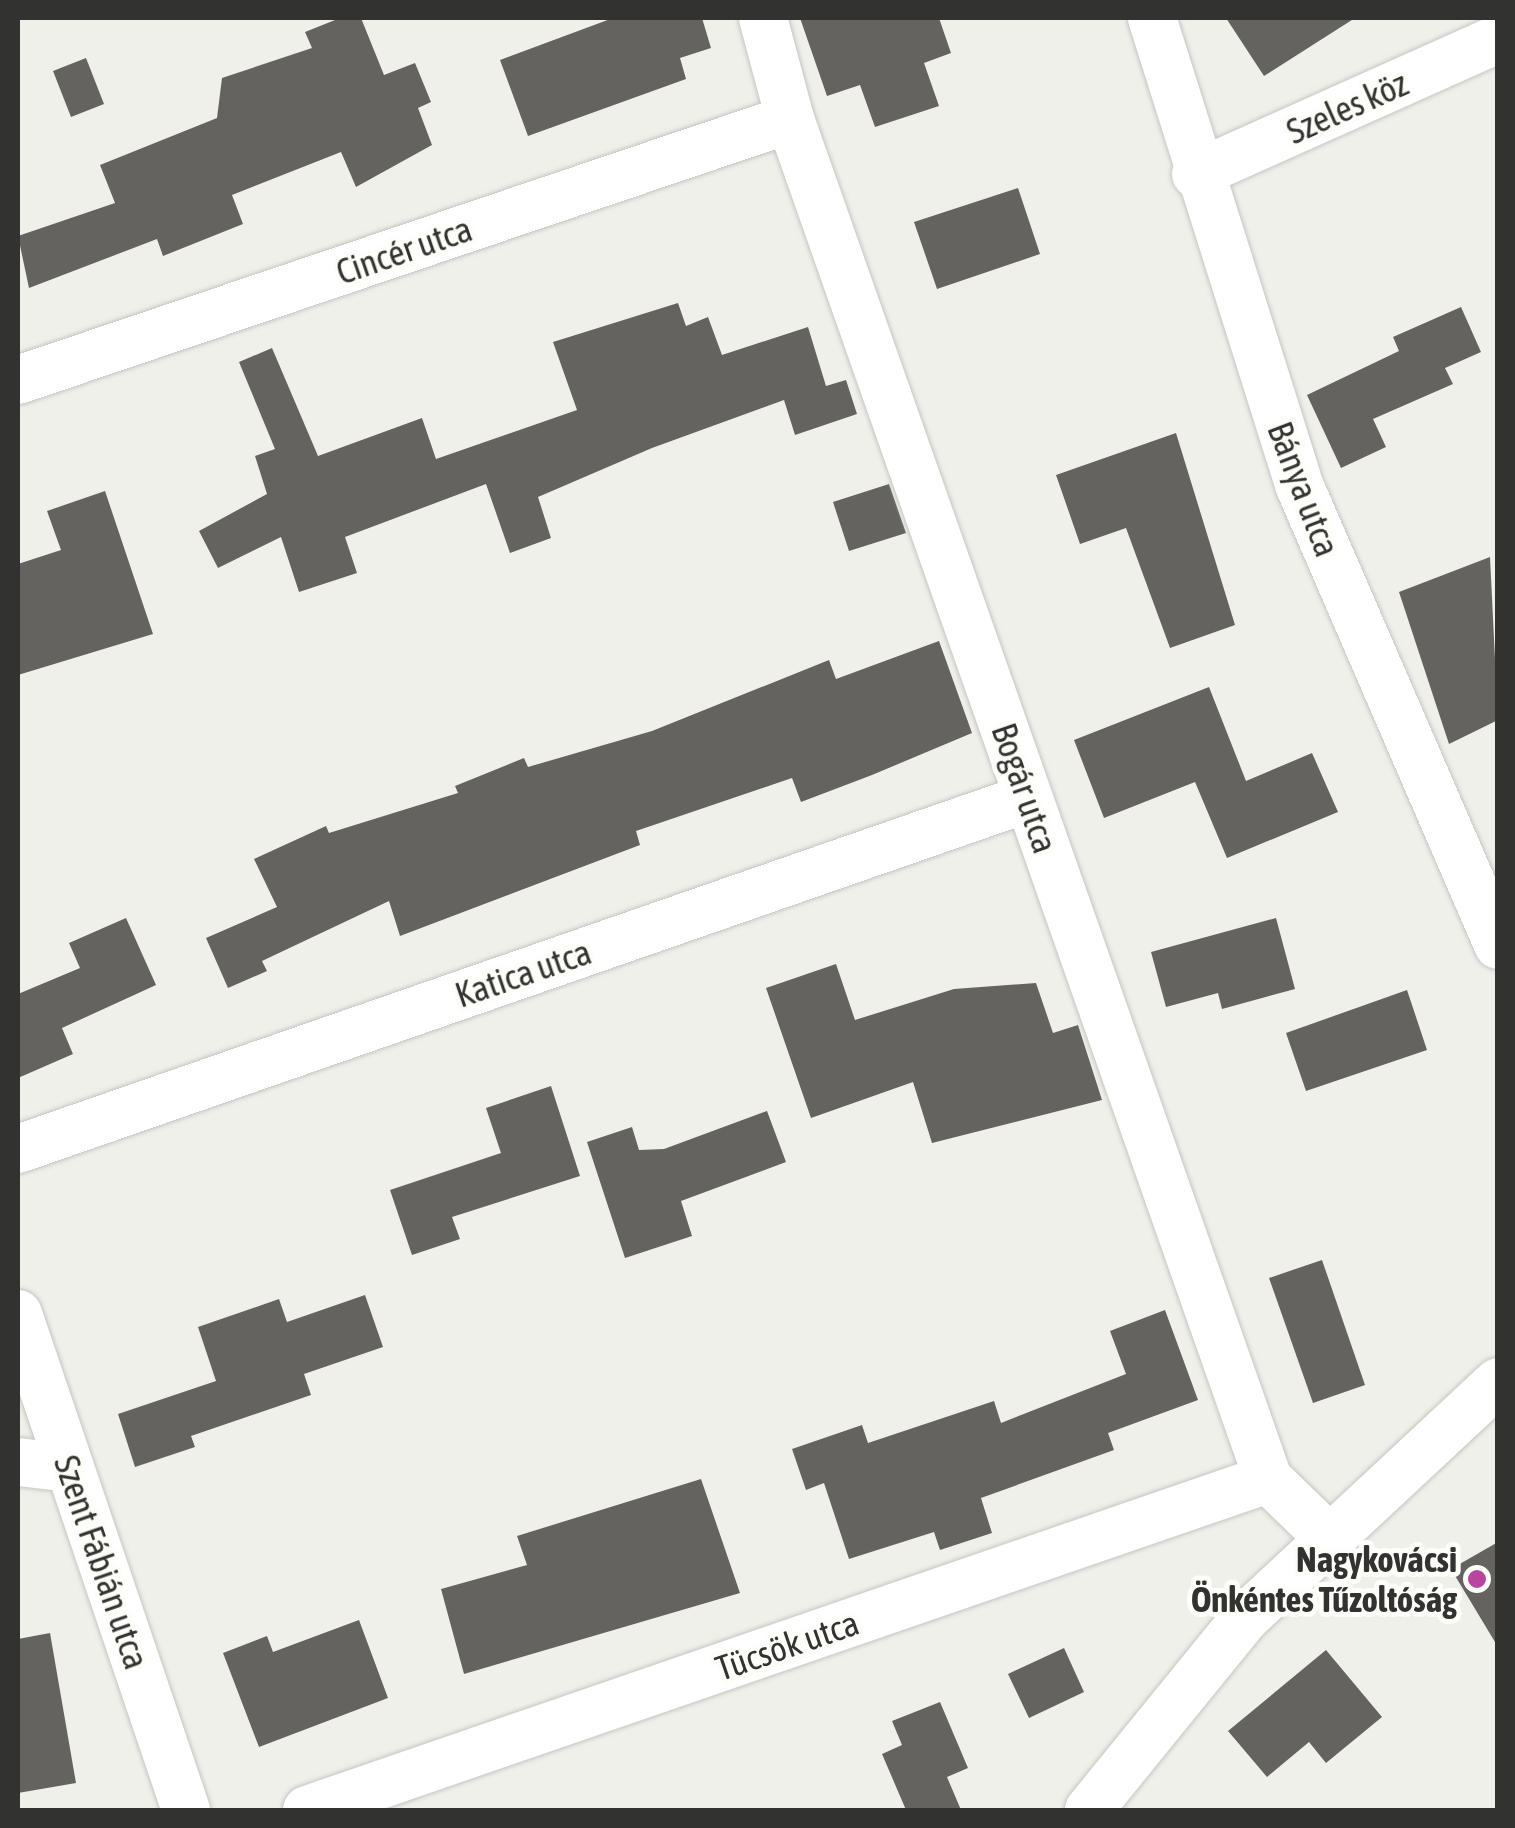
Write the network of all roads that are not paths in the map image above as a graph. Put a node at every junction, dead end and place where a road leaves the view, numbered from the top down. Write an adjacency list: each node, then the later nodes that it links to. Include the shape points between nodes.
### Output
1 (763, 18): 4 (street, Bogár utca)
2 (1152, 18): 5 (street, Bánya utca)
3 (1498, 39): 5 (street, Szeles köz)
4 (790, 119): 6 (street, Cincér utca); 7 (street, Bogár utca)
5 (1196, 174): 8 (street, Bánya utca, via 1300,487)
6 (18, 380)
7 (1028, 798): 9 (street, Katica utca); 14 (street, Bogár utca)
8 (1498, 945)
9 (18, 1149)
10 (18, 1314): 13 (street, Szent Fábián utca)
11 (1498, 1382): 15 (street)
12 (18, 1462): 13 (street)
13 (70, 1468): 16 (street, Szent Fábián utca)
14 (1268, 1479): 15 (street, Bogár utca); 17 (street, Tücsök utca)
15 (1327, 1536): 18 (street, via 1172,1698)
16 (186, 1810)
17 (307, 1810)
18 (1088, 1810)

